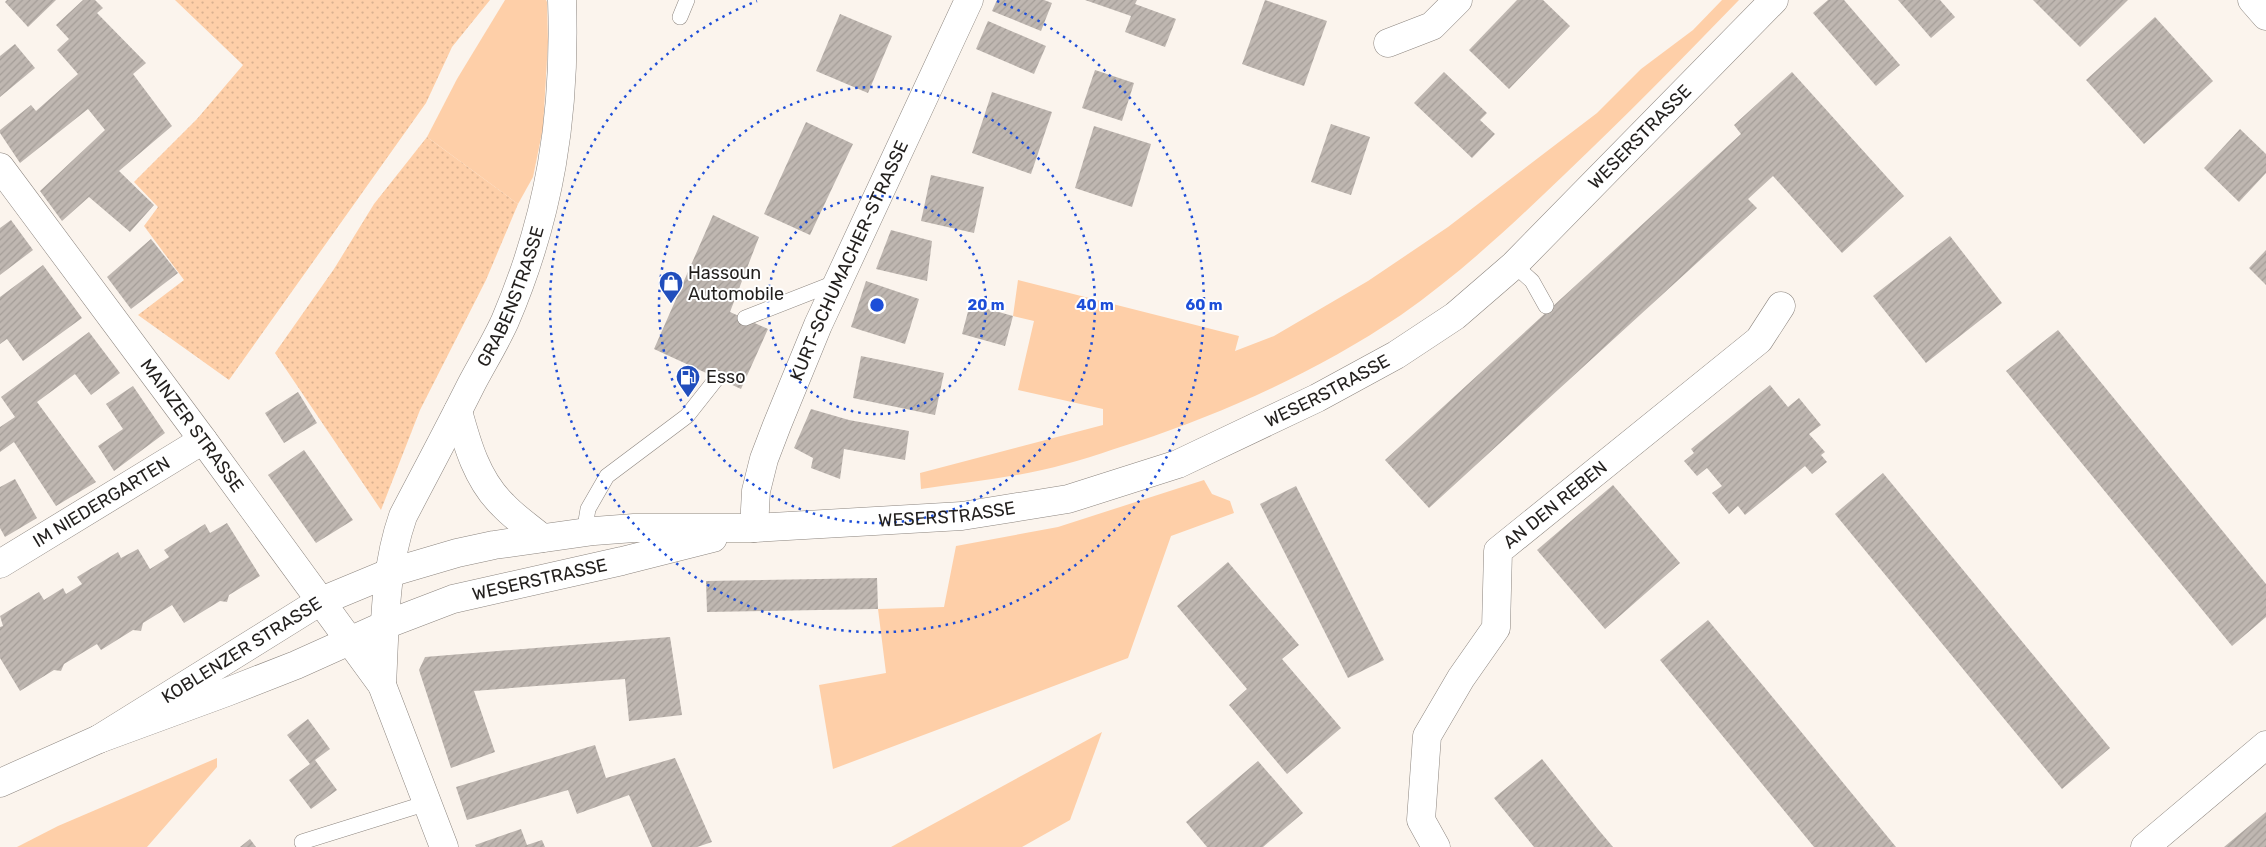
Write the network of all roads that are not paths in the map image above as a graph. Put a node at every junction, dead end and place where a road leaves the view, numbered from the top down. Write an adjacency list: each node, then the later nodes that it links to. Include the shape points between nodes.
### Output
1 (562, 0): 17 (street, GRABENSTRASSE, via 559,123 544,208 529,260 504,323)
2 (687, 0): 8 (lane)
3 (969, 0): 12 (street, KURT-SCHUMACHER-STRASSE)
4 (1458, 0): 9 (street, via 1432,26)
5 (1774, 0): 11 (street, WESERSTRASSE)
6 (2252, 0): 7 (street)
7 (2266, 16)
8 (680, 17)
9 (1388, 43)
10 (0, 168): 18 (street, MAINZER STRASSE)
11 (1514, 265): 13 (lane, via 1532,281); 19 (street, WESERSTRASSE, via 1455,316 1396,355 1317,398 1178,464 1068,498 962,516)
12 (837, 282): 15 (lane); 19 (street, KURT-SCHUMACHER-STRASSE, via 764,458 756,491)
13 (1546, 306)
14 (1781, 306): 34 (street, AN DEN REBEN, via 1759,340 1498,551 1496,628 1461,678 1427,736 1421,820)
15 (745, 318)
16 (717, 378): 20 (lane, via 687,416 606,476 588,509)
17 (458, 411): 21 (street, via 476,467 491,492); 23 (street, GRABENSTRASSE, via 403,516)
18 (203, 440): 22 (street, IM NIEDERGARTEN); 24 (street, MAINZER STRASSE)
19 (754, 528): 20 (street, WESERSTRASSE, via 634,528); 25 (street, WESERSTRASSE, via 453,599)
20 (584, 533): 21 (street, WESERSTRASSE)
21 (542, 538): 23 (street, WESERSTRASSE, via 457,553)
22 (0, 564)
23 (389, 573): 24 (street, KOBLENZER STRASSE); 25 (street, GRABENSTRASSE)
24 (319, 602): 26 (street, MAINZER STRASSE); 28 (street, KOBLENZER STRASSE)
25 (385, 625): 26 (street, KOBLENZER STRASSE); 27 (street, MAINZER STRASSE)
26 (348, 640): 27 (street, MAINZER STRASSE); 28 (street, KOBLENZER STRASSE, via 296,665)
27 (382, 685): 31 (street, MAINZER STRASSE)
28 (99, 739): 30 (street, KOBLENZER STRASSE)
29 (2266, 745): 35 (street)
30 (0, 784)
31 (428, 803): 32 (lane); 33 (street, MAINZER STRASSE)
32 (302, 842)
33 (444, 847)
34 (1436, 847)
35 (2145, 847)

